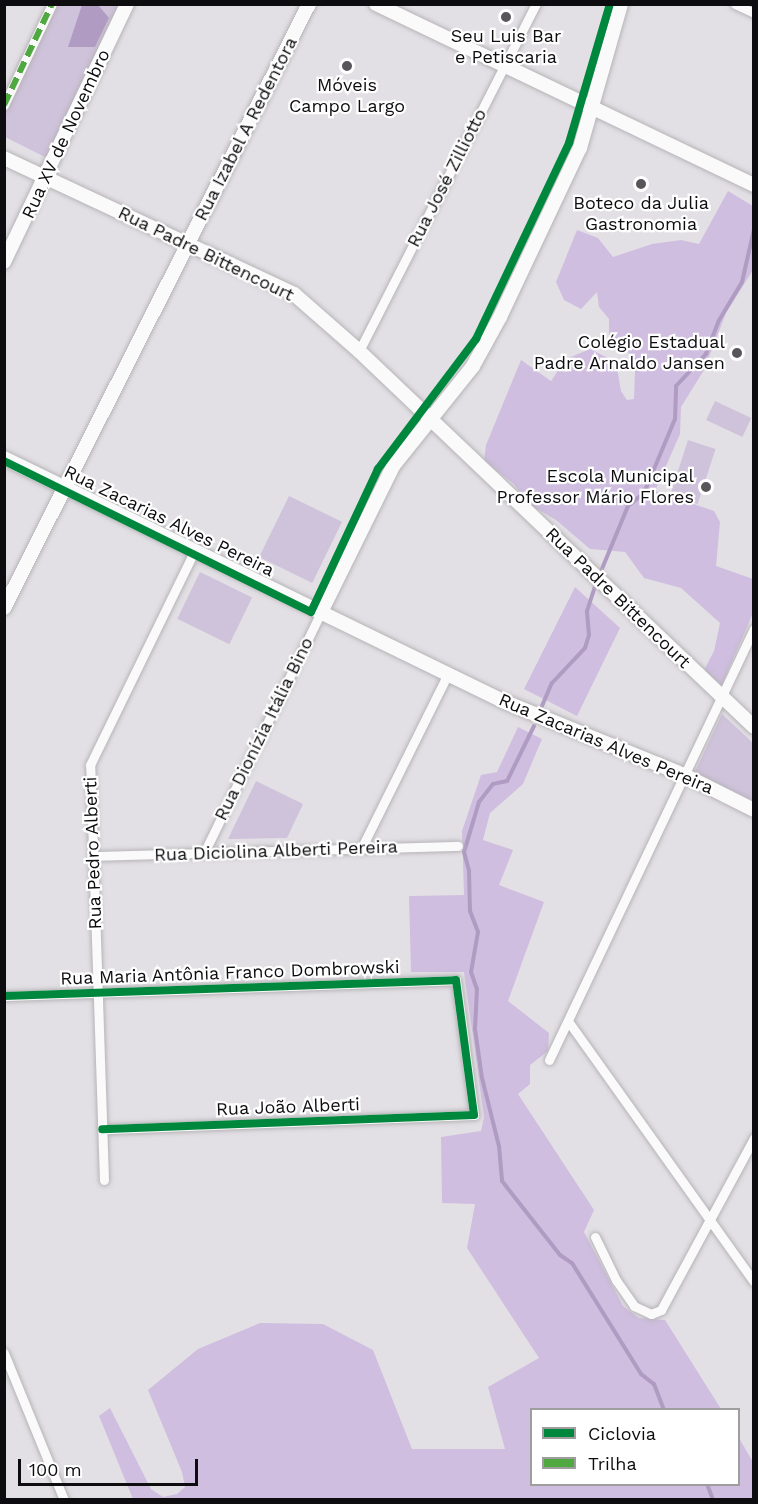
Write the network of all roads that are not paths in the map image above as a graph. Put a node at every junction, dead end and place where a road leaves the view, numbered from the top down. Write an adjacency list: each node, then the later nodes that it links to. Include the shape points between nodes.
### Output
1 (52, 4): 10 (street)
2 (127, 4): 13 (main road, Rua XV de Novembro)
3 (309, 4): 15 (main road, Rua Izabel A Redentora)
4 (376, 4): 9 (main road)
5 (536, 4): 9 (street, Rua José Zilliotto)
6 (621, 4): 11 (main road, Rua Dionízia Itália Bino)
7 (735, 4): 8 (street)
8 (753, 14)
9 (504, 66): 11 (main road); 17 (street, Rua José Zilliotto)
10 (4, 105)
11 (593, 108): 14 (main road); 18 (main road, Rua Dionízia Itália Bino, via 569,174 486,344)
12 (4, 158): 13 (main road, Rua Padre Bittencourt)
13 (46, 177): 15 (main road, Rua Padre Bittencourt); 16 (main road, Rua XV de Novembro)
14 (753, 185)
15 (189, 243): 17 (main road, Rua Padre Bittencourt, via 294,294); 20 (main road, Rua Izabel A Redentora)
16 (4, 262)
17 (359, 351): 18 (main road, Rua Padre Bittencourt)
18 (431, 419): 23 (main road, Rua Dionízia Itália Bino, via 384,482); 26 (main road, Rua Padre Bittencourt)
19 (4, 458): 20 (main road, Rua Zacarias Alves Pereira)
20 (66, 487): 21 (main road, Rua Zacarias Alves Pereira); 22 (main road, Rua Izabel A Redentora)
21 (195, 550): 23 (main road, Rua Zacarias Alves Pereira); 33 (street, Rua Pedro Alberti, via 90,765)
22 (4, 608)
23 (321, 612): 25 (main road, Rua Zacarias Alves Pereira); 32 (street, Rua Dionízia Itália Bino)
24 (753, 629): 26 (street)
25 (448, 674): 28 (main road, Rua Zacarias Alves Pereira, via 523,710); 31 (street)
26 (721, 697): 27 (main road, Rua Padre Bittencourt); 28 (street)
27 (753, 727)
28 (684, 776): 29 (main road, Rua Zacarias Alves Pereira); 36 (street)
29 (753, 810)
30 (458, 846): 31 (street, Rua Diciolina Alberti Pereira)
31 (361, 849): 32 (street, Rua Diciolina Alberti Pereira)
32 (204, 853): 33 (street, Rua Diciolina Alberti Pereira)
33 (93, 856): 34 (street, Rua Pedro Alberti)
34 (98, 993): 35 (street, Rua Maria Antônia Franco Dombrowski); 38 (street, Rua Maria Antônia Franco Dombrowski, via 456,980); 39 (street, Rua Pedro Alberti)
35 (4, 996)
36 (568, 1021): 37 (street); 42 (street)
37 (549, 1060)
38 (474, 1116): 39 (street, Rua João Alberti)
39 (102, 1128): 41 (street, Rua Pedro Alberti)
40 (753, 1138): 42 (street)
41 (104, 1180)
42 (709, 1220): 43 (street, via 661,1310 651,1314 634,1306 616,1280); 44 (street)
43 (596, 1237)
44 (753, 1282)
45 (4, 1353): 46 (street)
46 (64, 1500)

